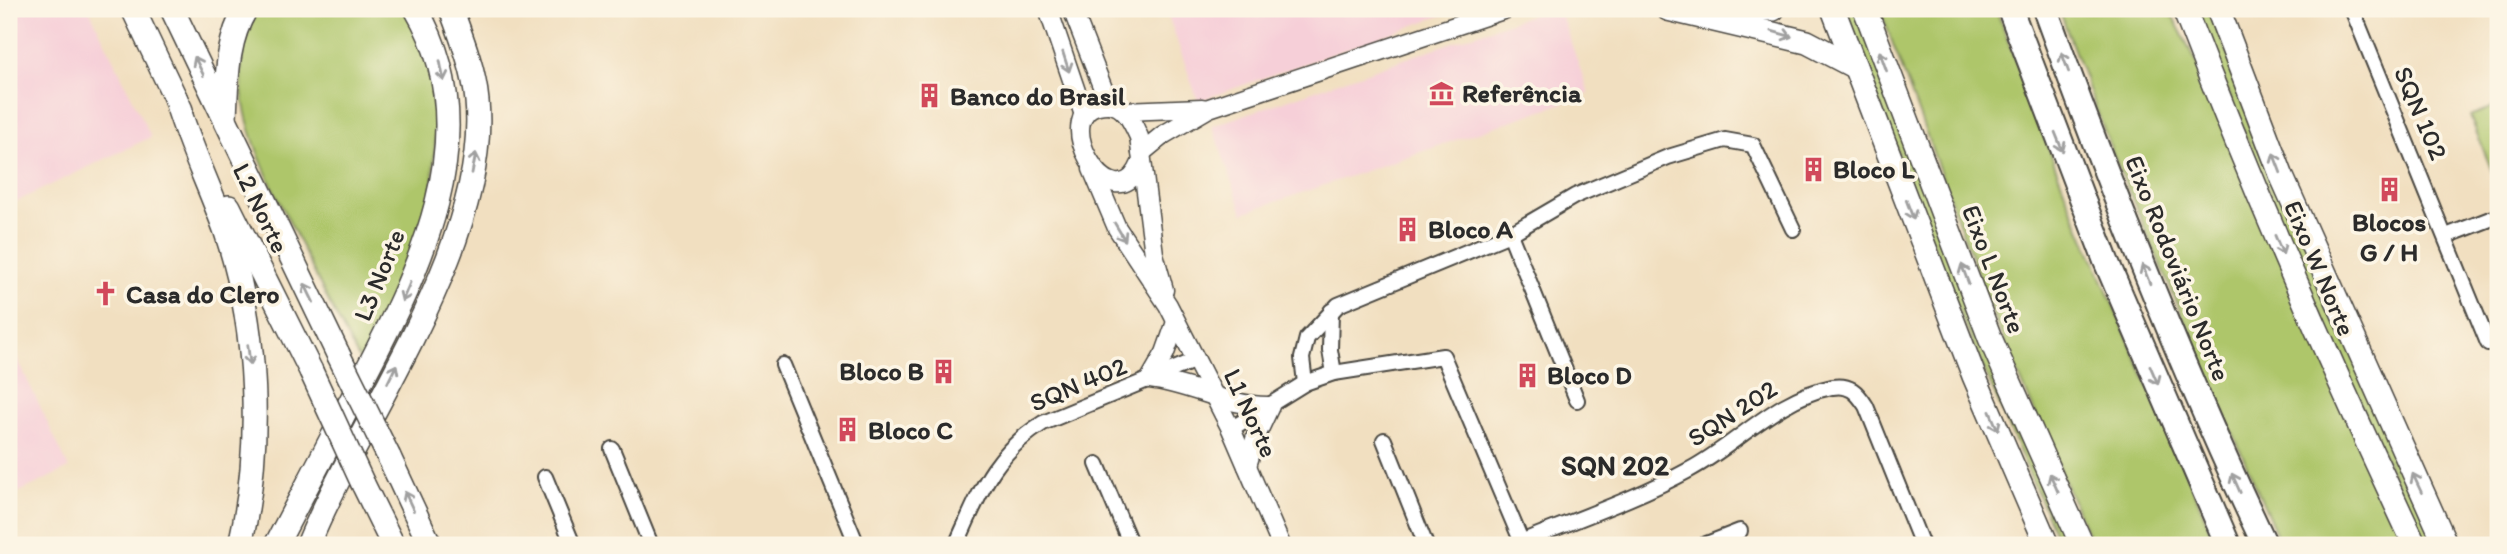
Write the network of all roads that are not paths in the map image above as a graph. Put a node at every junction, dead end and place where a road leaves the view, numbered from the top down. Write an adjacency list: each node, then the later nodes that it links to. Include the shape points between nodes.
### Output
1 (133, 9): 20 (main road, L2 Norte)
2 (172, 9): 24 (main road, L2 Norte, one-way to 2)
3 (246, 9): 24 (main road, via 231,47)
4 (416, 9): 51 (main road, L3 Norte, one-way to 51, via 438,52 446,91 447,134 434,214 396,315)
5 (451, 9): 52 (main road, L3 Norte, one-way to 5, via 447,262 465,206 476,149 477,101 468,54)
6 (1048, 9): 23 (street, one-way to 23)
7 (1072, 9): 21 (street)
8 (1506, 9): 22 (street)
9 (1668, 9): 19 (main road, one-way to 19, via 1788,36 1831,52)
10 (1753, 9): 11 (main road)
11 (1773, 9)
12 (1833, 9): 19 (main road)
13 (1865, 9): 65 (main road, Eixo L Norte, one-way to 13, via 1990,338)
14 (2010, 9): 66 (highway, one-way to 66, via 2106,261)
15 (2045, 9): 67 (highway, Eixo Rodoviário Norte, one-way to 15, via 2159,307)
16 (2184, 9): 68 (main road, Eixo W Norte, one-way to 68, via 2275,235)
17 (2218, 9): 69 (main road, Eixo W Norte, one-way to 17, via 2282,177)
18 (2351, 9): 30 (street, SQN 102)
19 (1855, 68): 64 (main road, one-way to 64, via 1974,376)
20 (175, 97): 50 (main road, one-way to 50, via 226,233 241,288 251,364 253,461); 53 (main road, L2 Norte, bridge)
21 (1116, 107): 22 (street); 23 (street, via 1093,107); 25 (street, via 1139,137)
22 (1209, 108): 25 (street, via 1163,135)
23 (1084, 115): 26 (street, via 1080,128)
24 (225, 120): 54 (main road, L2 Norte, one-way to 24, bridge)
25 (1141, 158): 26 (street, via 1134,176 1124,181 1107,179); 32 (street, L1 Norte, via 1154,254)
26 (1092, 169): 32 (street, L1 Norte, one-way to 32, via 1116,228)
27 (2498, 216): 30 (street)
28 (1793, 229): 29 (street, via 1753,145 1725,140 1668,157 1574,196)
29 (1510, 234): 31 (street); 40 (street)
30 (2446, 236): 33 (street, SQN 102)
31 (1331, 311): 36 (street); 38 (street, via 1307,338 1302,358)
32 (1172, 313): 34 (street, L1 Norte); 37 (street, via 1166,353)
33 (2488, 342)
34 (1196, 360): 37 (street, SQN 402); 39 (street, L1 Norte)
35 (783, 365): 57 (street)
36 (1334, 373): 38 (street, SQN 202); 49 (street, SQN 202, via 1443,356)
37 (1150, 379): 39 (street); 58 (street, SQN 402, via 1021,437 982,487)
38 (1305, 383): 41 (street, SQN 202)
39 (1213, 394): 41 (street, via 1242,405); 42 (street, L1 Norte)
40 (1577, 400)
41 (1270, 406): 42 (street, SQN 202); 46 (street)
42 (1231, 429): 46 (street, L1 Norte)
43 (1384, 440): 61 (street)
44 (612, 449): 56 (street)
45 (1097, 464): 59 (street)
46 (1247, 466): 60 (street, L1 Norte)
47 (545, 477): 55 (street)
48 (1740, 531): 62 (street)
49 (1522, 543): 63 (street, SQN 202, via 1681,474 1777,409 1834,387 1849,387 1866,406)
50 (240, 545)
51 (276, 545)
52 (308, 545)
53 (393, 545)
54 (430, 545)
55 (573, 545)
56 (651, 545)
57 (857, 545)
58 (956, 545)
59 (1131, 545)
60 (1281, 545)
61 (1426, 545)
62 (1704, 545)
63 (1922, 545)
64 (2047, 545)
65 (2082, 545)
66 (2228, 545)
67 (2265, 545)
68 (2415, 545)
69 (2446, 545)

